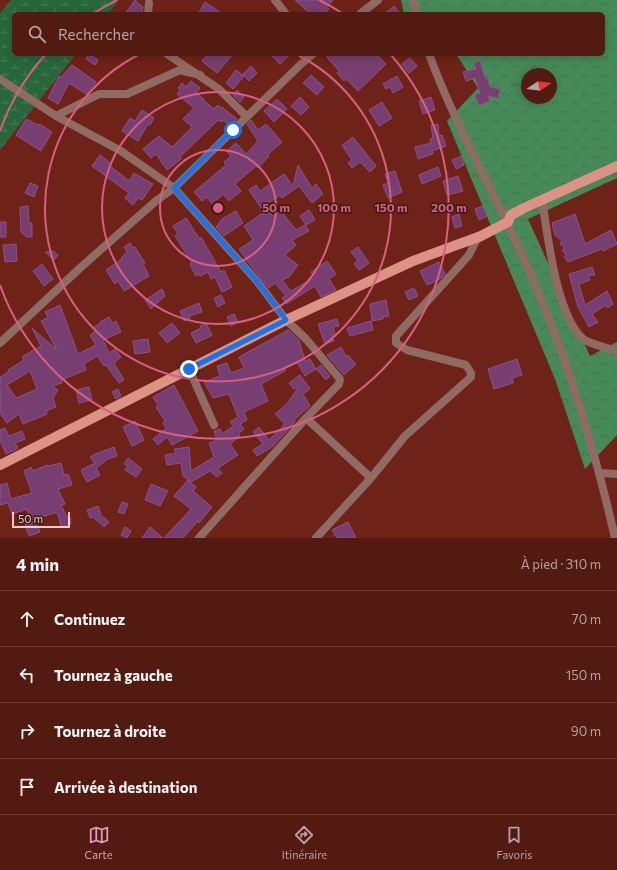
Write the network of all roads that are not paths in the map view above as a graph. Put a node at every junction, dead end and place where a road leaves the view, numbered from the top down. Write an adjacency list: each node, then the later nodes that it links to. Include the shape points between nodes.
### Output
1 (275, 0): 6 (street)
2 (378, 0): 7 (street)
3 (413, 0): 8 (street)
4 (149, 3): 5 (street)
5 (148, 12)
6 (284, 12)
7 (363, 12)
8 (416, 12)
9 (170, 56): 12 (street)
10 (311, 56): 15 (street)
11 (430, 56): 19 (street, via 450,106)
12 (200, 75): 14 (street, via 180,70 127,94 99,94); 15 (street, via 219,89)
13 (0, 79): 14 (street)
14 (56, 116): 17 (street, via 121,151)
15 (247, 117): 17 (street)
16 (617, 166): 18 (main road)
17 (174, 188): 21 (street, via 257,281); 22 (street, via 80,268)
18 (542, 200): 19 (main road, via 511,215); 23 (street, via 552,267 571,325 584,340)
19 (508, 222): 20 (main road); 28 (street, via 529,268 563,359 587,427)
20 (481, 236): 21 (main road, via 413,261); 30 (street, via 468,255 396,336 396,343 407,350 466,365 471,377 405,436)
21 (286, 320): 24 (main road); 25 (street, via 340,379 339,384)
22 (0, 343)
23 (617, 351)
24 (189, 369): 26 (street); 27 (main road)
25 (306, 418): 30 (street); 31 (street)
26 (214, 425)
27 (0, 465)
28 (599, 473): 29 (street); 33 (street)
29 (617, 474)
30 (371, 478): 32 (street)
31 (199, 538)
32 (316, 538)
33 (615, 538)

